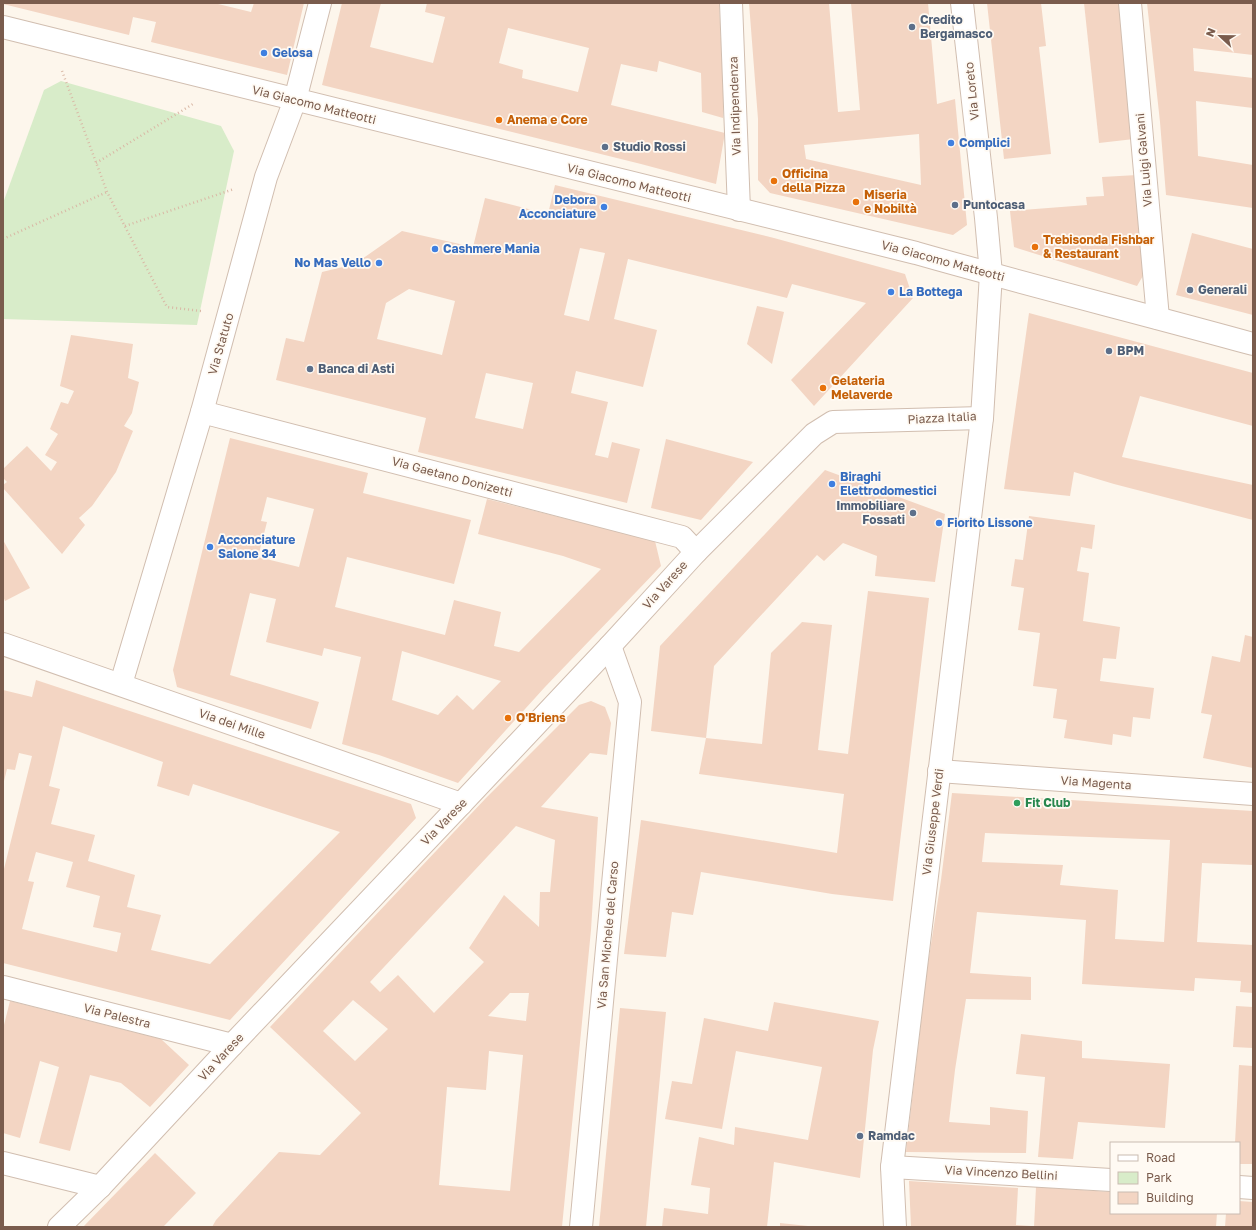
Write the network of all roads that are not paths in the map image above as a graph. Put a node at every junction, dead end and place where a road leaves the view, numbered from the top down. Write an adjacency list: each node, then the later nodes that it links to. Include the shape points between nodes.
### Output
1 (320, 3): 6 (street, Via Statuto)
2 (731, 3): 7 (street, Via Indipendenza)
3 (962, 3): 8 (street, Via Loreto)
4 (1130, 3): 9 (street, Via Luigi Galvani)
5 (3, 27): 6 (street, Via Giacomo Matteotti)
6 (295, 100): 7 (street, Via Giacomo Matteotti); 11 (street, Via Statuto, via 266,178)
7 (740, 210): 8 (street, Via Giacomo Matteotti)
8 (991, 274): 9 (street, Via Giacomo Matteotti); 12 (street, Piazza Italia)
9 (1158, 318): 10 (street, Via Giacomo Matteotti)
10 (1253, 344)
11 (202, 412): 14 (street, Via Gaetano Donizetti, via 682,537); 17 (street, Via Statuto)
12 (982, 418): 13 (street, Piazza Italia); 18 (street, Via Giuseppe Verdi)
13 (833, 422): 14 (street, Via Varese, via 814,434)
14 (696, 552): 16 (street, Via Varese)
15 (3, 644): 17 (street, Via dei Mille)
16 (610, 646): 20 (street, Via Varese); 30 (street, Via San Michele del Carso, via 630,702)
17 (121, 684): 20 (street, Via dei Mille)
18 (939, 771): 19 (street, Via Magenta); 24 (street, Via Giuseppe Verdi)
19 (1253, 794)
20 (461, 804): 22 (street, Via Varese)
21 (3, 987): 22 (street, Via Palestra)
22 (232, 1045): 26 (street, Via Varese)
23 (3, 1163): 26 (street)
24 (892, 1167): 25 (street, Via Vincenzo Bellini); 31 (street, Via Giuseppe Verdi)
25 (1110, 1180)
26 (100, 1187): 29 (street, Via Varese)
27 (1240, 1187): 28 (street)
28 (1253, 1188)
29 (59, 1227)
30 (581, 1227)
31 (895, 1227)

